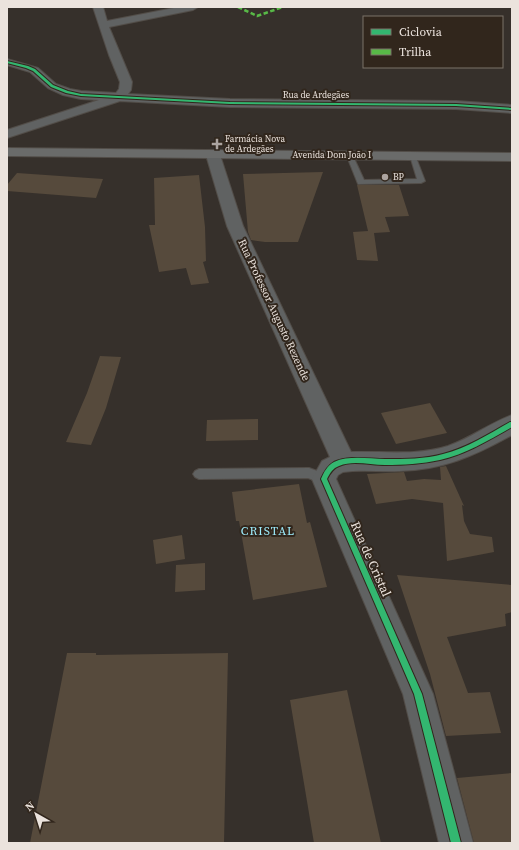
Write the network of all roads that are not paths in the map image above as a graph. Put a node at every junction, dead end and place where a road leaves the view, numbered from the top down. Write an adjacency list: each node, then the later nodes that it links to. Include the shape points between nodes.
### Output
1 (98, 7): 3 (street)
2 (193, 7): 3 (street)
3 (103, 25): 5 (street, via 126,82 125,90)
4 (7, 62): 5 (street, Rua de Ardegães, via 27,66 52,86 67,92 81,96)
5 (119, 97): 6 (street, Rua de Ardegães, via 230,103 456,105); 7 (street)
6 (512, 109)
7 (7, 134)
8 (7, 152): 10 (main road, Avenida Dom João I)
9 (349, 154): 10 (main road, Avenida Dom João I); 11 (main road, Avenida Dom João I); 11 (lane, via 360,182 421,181)
10 (213, 155): 14 (street, Rua Professor Augusto Rezende, via 235,226 276,313)
11 (413, 156): 12 (main road, Avenida Dom João I)
12 (512, 157)
13 (512, 424): 14 (street, via 474,446 443,456 390,462 363,461)
14 (334, 470): 15 (lane); 16 (street, Rua de Cristal, via 418,694)
15 (199, 474)
16 (456, 843)

